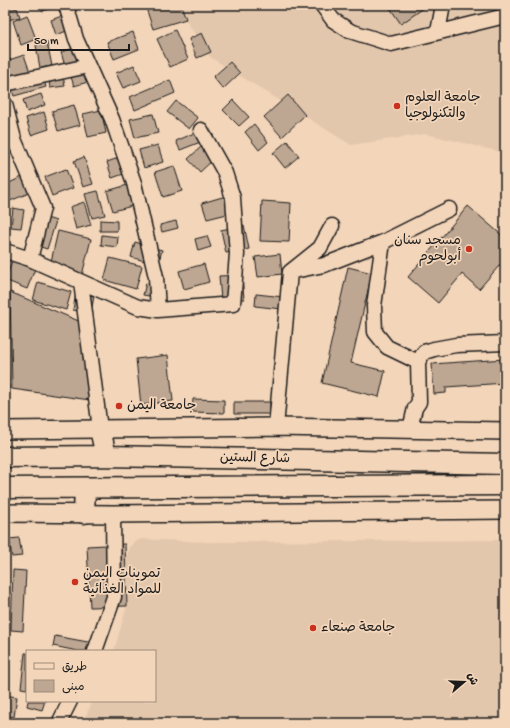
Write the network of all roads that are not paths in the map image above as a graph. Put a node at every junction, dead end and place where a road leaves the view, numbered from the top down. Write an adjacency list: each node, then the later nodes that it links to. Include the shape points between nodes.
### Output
1 (66, 5): 6 (street, via 76,39)
2 (322, 5): 5 (street, via 334,20 350,32 391,44)
3 (443, 5): 5 (street)
4 (505, 16): 5 (street)
5 (438, 32)
6 (88, 66): 7 (street); 17 (street, via 112,119 134,183 156,277)
7 (5, 84)
8 (5, 104): 14 (street, via 14,140 43,208)
9 (201, 130): 17 (street, via 225,173 233,198 237,254 233,304)
10 (449, 209): 12 (street)
11 (332, 226): 15 (street, via 320,248)
12 (383, 242): 15 (street, via 324,265); 19 (street, via 374,306 375,332 387,347)
13 (5, 250): 14 (street)
14 (30, 259): 16 (street)
15 (290, 272): 20 (street)
16 (80, 282): 17 (street, via 138,307); 21 (street)
17 (158, 310)
18 (505, 343): 19 (street, via 456,345 434,349 424,352)
19 (418, 362): 23 (street, via 419,402)
20 (276, 427): 21 (main road); 23 (main road)
21 (100, 429): 22 (main road); 25 (highway)
22 (5, 430)
23 (410, 430): 24 (main road)
24 (505, 431)
25 (106, 456): 26 (highway, شارع الستين); 27 (highway, شارع الستين)
26 (5, 457)
27 (505, 464)
28 (505, 486): 30 (highway, شارع الستين)
29 (5, 488): 30 (highway, شارع الستين)
30 (85, 488): 33 (highway)
31 (505, 510): 34 (main road)
32 (5, 513): 33 (main road)
33 (84, 513): 34 (main road)
34 (113, 514): 35 (street, via 114,597)
35 (95, 650)
36 (69, 702): 37 (street)
37 (58, 723)

